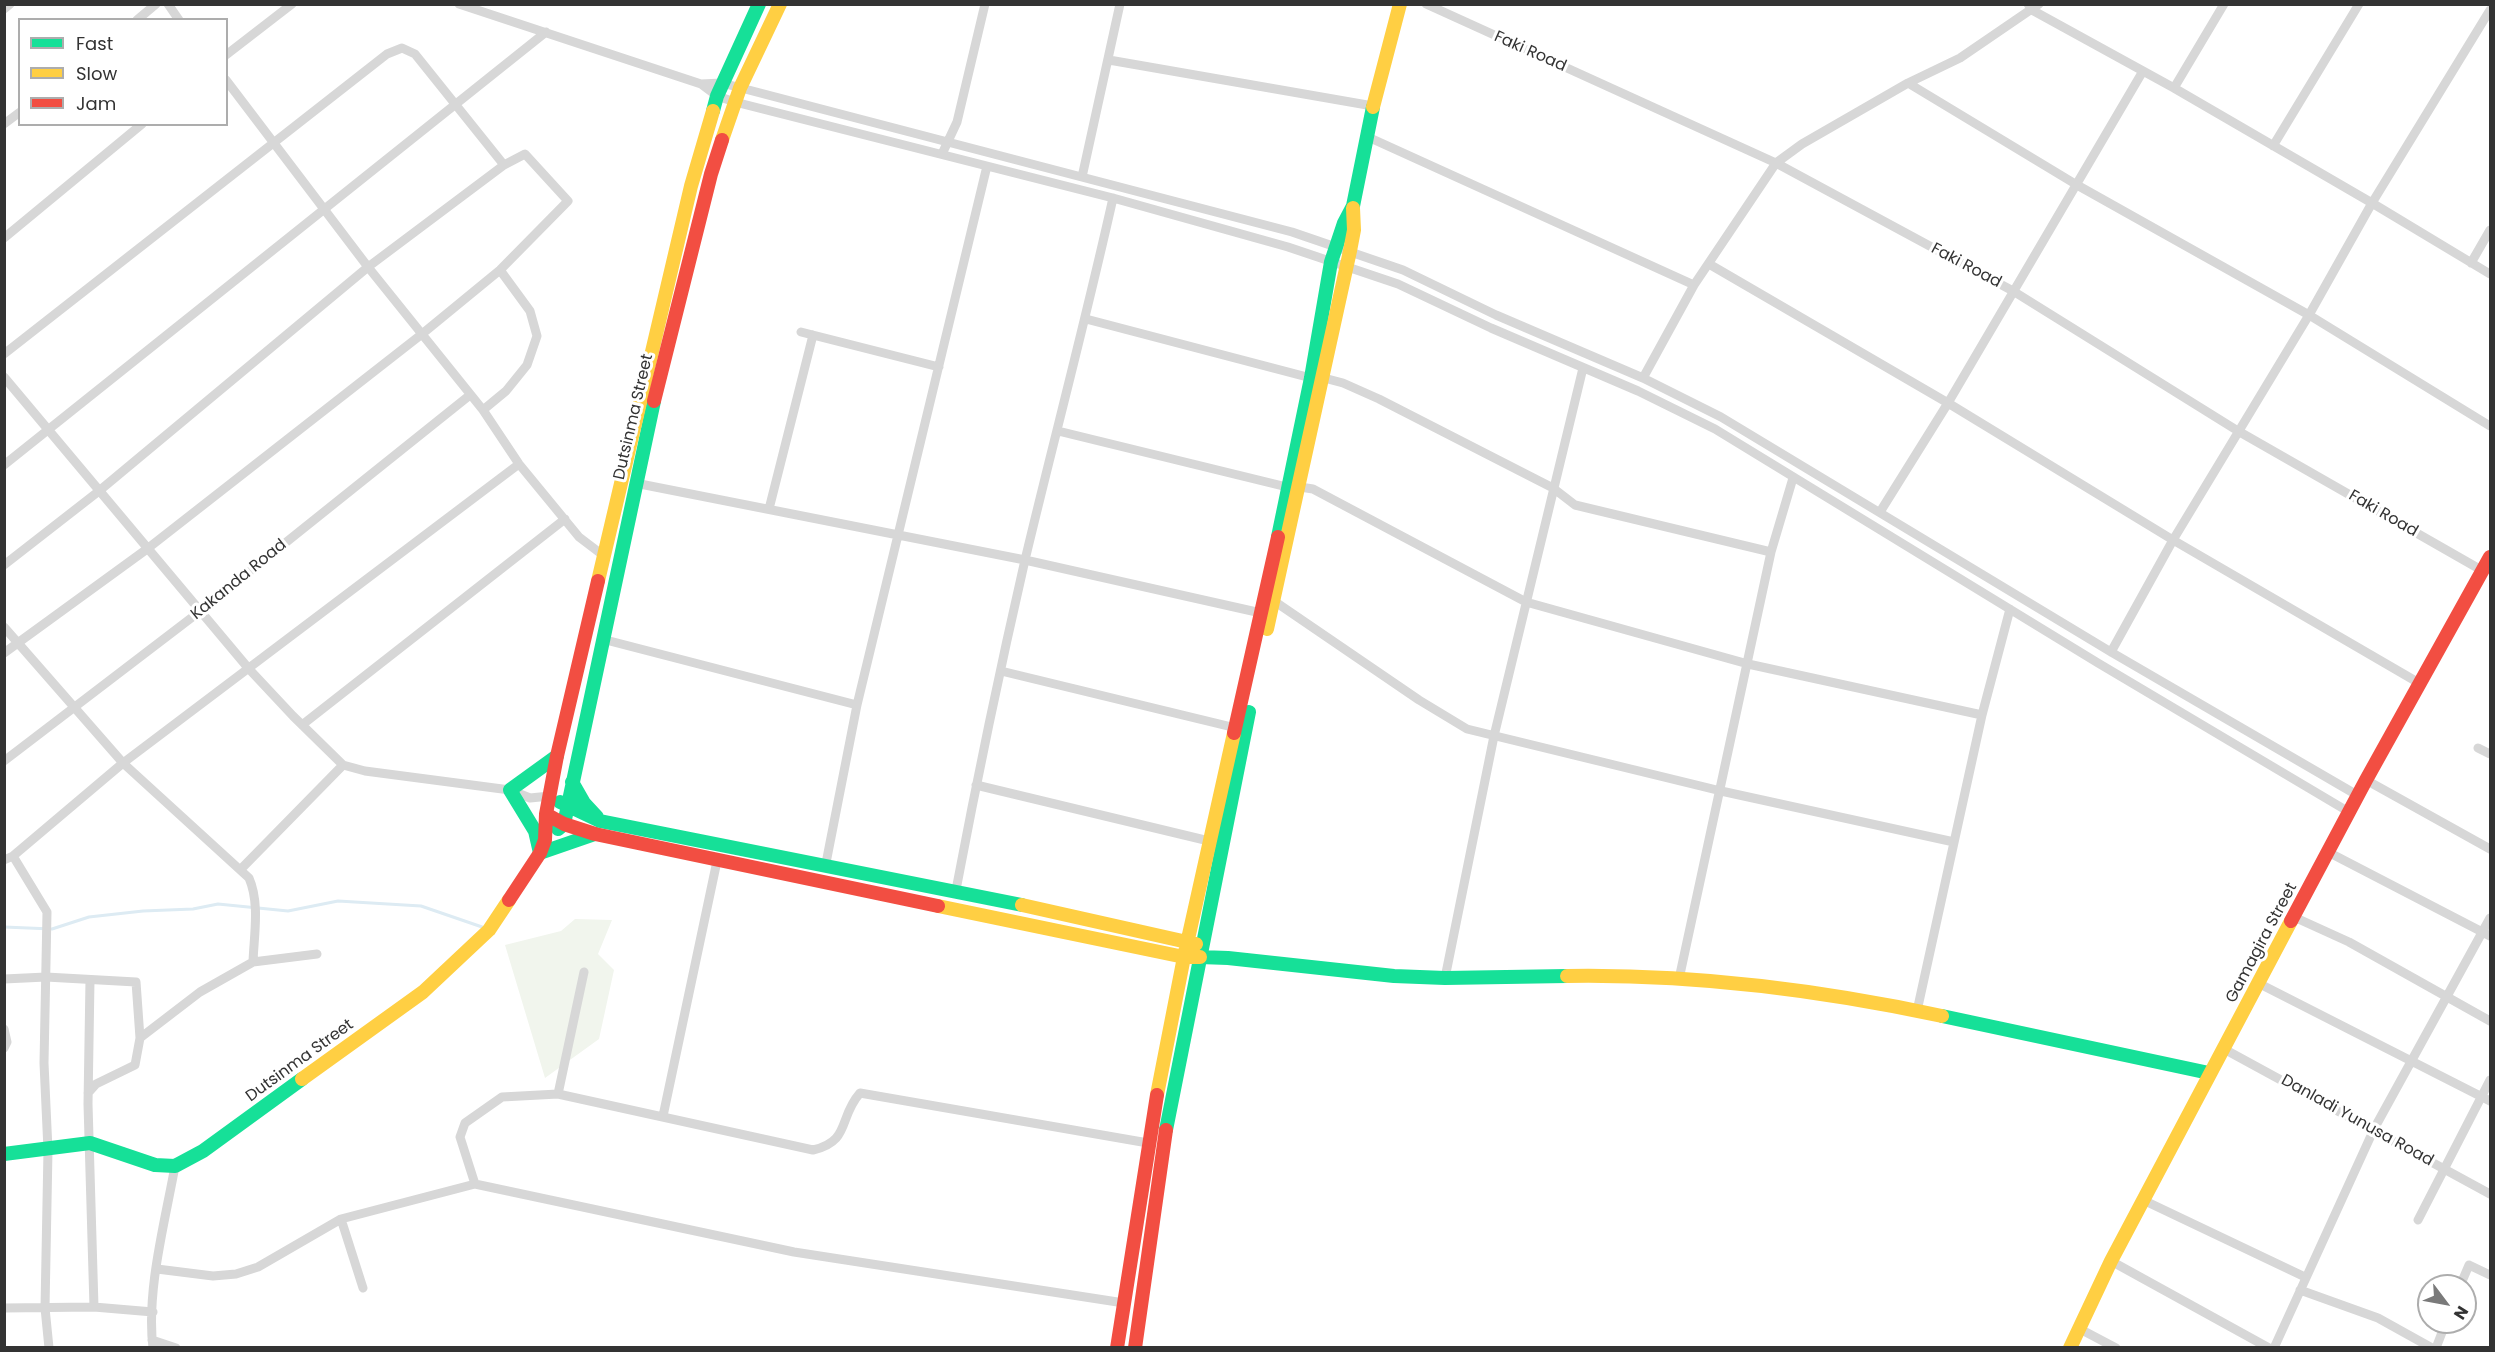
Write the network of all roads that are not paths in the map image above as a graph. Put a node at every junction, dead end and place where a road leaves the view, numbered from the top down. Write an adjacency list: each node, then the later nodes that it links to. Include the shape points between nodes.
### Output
1 (10, 4): 15 (street)
2 (156, 4): 17 (street)
3 (168, 4): 18 (street)
4 (292, 4): 20 (street)
5 (459, 4): 19 (street)
6 (759, 4): 28 (street, Dutsinma Street)
7 (780, 4): 26 (street, Dutsinma Street)
8 (985, 4): 37 (street, via 957,122)
9 (1120, 4): 21 (street)
10 (1400, 4): 31 (street)
11 (1426, 4): 40 (street, Faki Road)
12 (2224, 4): 27 (street)
13 (2359, 4): 38 (street)
14 (2033, 6): 22 (street); 24 (street, via 1960,58)
15 (4, 9)
16 (2490, 10): 46 (street)
17 (139, 18)
18 (178, 18)
19 (546, 32): 25 (street); 30 (street)
20 (228, 53)
21 (1108, 60): 31 (street); 43 (street)
22 (2143, 71): 27 (street); 44 (street)
23 (228, 83): 36 (street)
24 (1908, 83): 40 (street); 44 (street)
25 (701, 84): 28 (street); 28 (street)
26 (740, 88): 28 (street); 29 (street, Dutsinma Street); 37 (street)
27 (2174, 88): 38 (street)
28 (720, 89): 29 (street); 95 (street, Dutsinma Street, via 691,186)
29 (735, 102): 39 (street); 83 (street, Dutsinma Street, via 711,174)
30 (456, 104): 36 (street, via 415,54 402,48 387,54); 41 (street); 48 (street)
31 (1373, 106): 35 (street)
32 (18, 114): 33 (street)
33 (4, 124)
34 (140, 126): 50 (street)
35 (1368, 137): 47 (street); 60 (street)
36 (274, 142): 48 (street); 67 (street)
37 (948, 142): 39 (street); 43 (street)
38 (2273, 146): 46 (street)
39 (942, 154): 42 (street)
40 (1776, 163): 55 (street); 61 (street, Faki Road)
41 (504, 165): 56 (street); 58 (street, via 525,154 568,201)
42 (987, 166): 45 (street); 68 (street)
43 (1082, 177): 51 (street)
44 (2077, 185): 61 (street); 62 (street)
45 (1113, 198): 53 (street); 63 (street)
46 (2372, 203): 54 (street); 62 (street)
47 (1353, 206): 51 (street); 52 (street)
48 (325, 210): 56 (street); 77 (street)
49 (2490, 230): 54 (street)
50 (4, 238)
51 (1335, 246): 52 (street); 53 (street)
52 (1350, 252): 57 (street); 72 (street, via 1403,270)
53 (1331, 262): 57 (street); 71 (street)
54 (2471, 263): 59 (street)
55 (1709, 264): 60 (street); 74 (street)
56 (368, 267): 65 (street); 86 (street)
57 (1347, 267): 69 (street, via 1398,284); 71 (street)
58 (500, 270): 65 (street); 75 (street, via 530,310 537,336 527,365 506,391)
59 (2490, 274)
60 (1694, 285): 72 (street)
61 (2013, 291): 74 (street); 79 (street, Faki Road)
62 (2309, 315): 76 (street); 79 (street)
63 (1086, 319): 71 (street); 78 (street)
64 (801, 332): 66 (street)
65 (423, 334): 73 (street); 93 (street)
66 (813, 336): 68 (street); 87 (street)
67 (4, 354)
68 (939, 367): 90 (street)
69 (1582, 368): 82 (street, via 1715,429); 85 (street)
70 (4, 377): 77 (street)
71 (1318, 378): 84 (street); 85 (street, via 1343,383 1379,399)
72 (1643, 378): 88 (street, via 1721,417)
73 (470, 395): 75 (street); 104 (street, Kakanda Road)
74 (1948, 403): 88 (street); 91 (street)
75 (483, 410): 80 (street)
76 (2490, 426)
77 (49, 431): 81 (street); 86 (street)
78 (1058, 431): 84 (street); 97 (street)
79 (2238, 431): 91 (street); 100 (street, Faki Road)
80 (519, 464): 89 (street); 112 (street)
81 (4, 465)
82 (1793, 478): 94 (street); 98 (street)
83 (635, 483): 87 (street); 107 (street, Dutsinma Street)
84 (1293, 487): 101 (street); 102 (street, via 1313,489); 105 (street)
85 (1553, 488): 94 (street, via 1575,505); 102 (street)
86 (99, 491): 93 (street); 99 (street)
87 (769, 508): 90 (street)
88 (1880, 512): 92 (street)
89 (565, 519): 95 (street, via 579,537); 118 (street)
90 (898, 535): 97 (street); 115 (street)
91 (2173, 540): 109 (street); 114 (street)
92 (1939, 548): 98 (street); 109 (street)
93 (147, 549): 104 (street); 108 (street)
94 (1771, 552): 111 (street)
95 (604, 556): 123 (street, Dutsinma Street)
96 (2490, 557): 100 (street, Gamagira Street)
97 (1025, 561): 105 (street); 113 (street)
98 (1931, 562): 103 (street)
99 (4, 565)
100 (2482, 571): 114 (street, Gamagira Street)
101 (1274, 601): 120 (street, via 1448,718 1467,729); 155 (street)
102 (1526, 602): 111 (street); 120 (street)
103 (2010, 609): 117 (street); 136 (street)
104 (199, 612): 112 (street); 116 (street, Kakanda Road)
105 (1261, 613): 119 (street)
106 (4, 627): 108 (street)
107 (602, 639): 115 (street); 128 (street, Dutsinma Street)
108 (18, 643): 110 (street); 116 (street)
109 (2111, 652): 132 (street)
110 (4, 653)
111 (1748, 664): 117 (street); 131 (street)
112 (249, 669): 118 (street); 125 (street)
113 (1002, 671): 119 (street); 129 (street)
114 (2420, 683): 127 (street, Gamagira Street)
115 (857, 705): 148 (street)
116 (75, 706): 124 (street, Kakanda Road); 125 (street)
117 (1982, 716): 142 (street)
118 (302, 724): 126 (street)
119 (1236, 728): 141 (street)
120 (1494, 736): 131 (street); 161 (street)
121 (2478, 748): 122 (street)
122 (2490, 754)
123 (557, 756): 130 (street); 133 (street, Dutsinma Street)
124 (4, 761)
125 (123, 763): 146 (street); 149 (street)
126 (343, 765): 130 (street); 149 (street)
127 (2366, 780): 132 (street, Gamagira Street); 144 (street)
128 (572, 782): 135 (street, Dutsinma Street); 138 (street)
129 (976, 785): 141 (street); 150 (street)
130 (510, 790): 134 (street); 143 (street)
131 (1721, 791): 142 (street); 164 (street)
132 (2357, 795): 136 (street, Gamagira Street)
133 (549, 796): 134 (street); 135 (street); 137 (street, Dutsinma Street)
134 (530, 798): 137 (street)
135 (567, 807): 138 (street); 139 (street, Dutsinma Street)
136 (2349, 813): 145 (street, Gamagira Street)
137 (546, 814): 139 (street); 143 (street, Dutsinma Street)
138 (600, 821): 148 (street)
139 (564, 824): 140 (street); 143 (street, Dutsinma Street)
140 (595, 834): 143 (street); 147 (street)
141 (1209, 841): 154 (street)
142 (1954, 842): 167 (street)
143 (543, 846): 185 (street, Dutsinma Street, via 489,930 423,992 203,1151)
144 (2490, 849)
145 (2328, 852): 151 (street, Gamagira Street); 153 (street)
146 (9, 858): 160 (street, via 47,912)
147 (717, 861): 157 (street, via 820,879); 179 (street)
148 (826, 863): 150 (street)
149 (241, 869): 158 (street, via 254,888)
150 (956, 890): 154 (street)
151 (2294, 917): 165 (street, Gamagira Street); 166 (street)
152 (2490, 918): 153 (street)
153 (2486, 934): 166 (street)
154 (1188, 940): 155 (street); 157 (street)
155 (1201, 952): 157 (street); 161 (street, via 1360,974); 209 (street, via 1163,1146)
156 (317, 954): 158 (street)
157 (1184, 957): 182 (street)
158 (253, 962): 170 (street, via 200,992)
159 (584, 972): 177 (street)
160 (46, 977): 162 (street); 163 (street); 183 (street)
161 (1445, 978): 164 (street, via 1584,976)
162 (4, 980)
163 (90, 980): 170 (street, via 136,982); 176 (street)
164 (1679, 980): 167 (street, via 1800,992)
165 (2258, 983): 172 (street, Gamagira Street); 173 (street)
166 (2449, 996): 168 (street); 173 (street)
167 (1917, 1011): 174 (street)
168 (2490, 1021)
169 (4, 1029): 171 (street)
170 (140, 1038): 176 (street, via 135,1065 96,1084)
171 (4, 1048)
172 (2224, 1049): 174 (street, Gamagira Street); 180 (street, Danladi Yunusa Road)
173 (2412, 1062): 178 (street); 180 (street)
174 (2209, 1073): 189 (street, Gamagira Street)
175 (2490, 1080): 178 (street)
176 (88, 1093): 181 (street)
177 (558, 1094): 179 (street); 187 (street, via 502,1097 465,1123 460,1137)
178 (2486, 1099): 186 (street)
179 (663, 1116): 182 (street, via 813,1150 830,1146 839,1135 850,1104 860,1093)
180 (2374, 1129): 186 (street, Danladi Yunusa Road); 196 (street)
181 (90, 1143): 183 (street); 185 (street, via 155,1165); 200 (street)
182 (1148, 1143): 199 (street)
183 (48, 1150): 184 (street); 202 (street)
184 (4, 1154)
185 (175, 1166): 193 (street)
186 (2444, 1168): 188 (street, Danladi Yunusa Road); 191 (street)
187 (476, 1184): 190 (street); 199 (street, via 794,1252)
188 (2490, 1194)
189 (2143, 1200): 192 (street, Gamagira Street); 196 (street)
190 (341, 1220): 193 (street, via 258,1267 236,1274 213,1276); 197 (street)
191 (2418, 1220)
192 (2110, 1261): 204 (street, Gamagira Street); 212 (street)
193 (157, 1269): 203 (street)
194 (2465, 1274): 195 (street, via 2469,1265)
195 (2490, 1275)
196 (2305, 1277): 198 (street)
197 (363, 1288)
198 (2300, 1290): 213 (street); 214 (street, via 2378,1318)
199 (1124, 1303): 208 (street)
200 (94, 1307): 202 (street); 203 (street)
201 (4, 1308): 202 (street)
202 (45, 1308): 206 (street)
203 (153, 1312): 205 (street)
204 (2080, 1329): 210 (street, Gamagira Street); 211 (street)
205 (153, 1344): 207 (street)
206 (48, 1347)
207 (176, 1347)
208 (1117, 1347)
209 (1135, 1347)
210 (2070, 1347)
211 (2116, 1347)
212 (2269, 1347)
213 (2274, 1347)
214 (2432, 1347)

